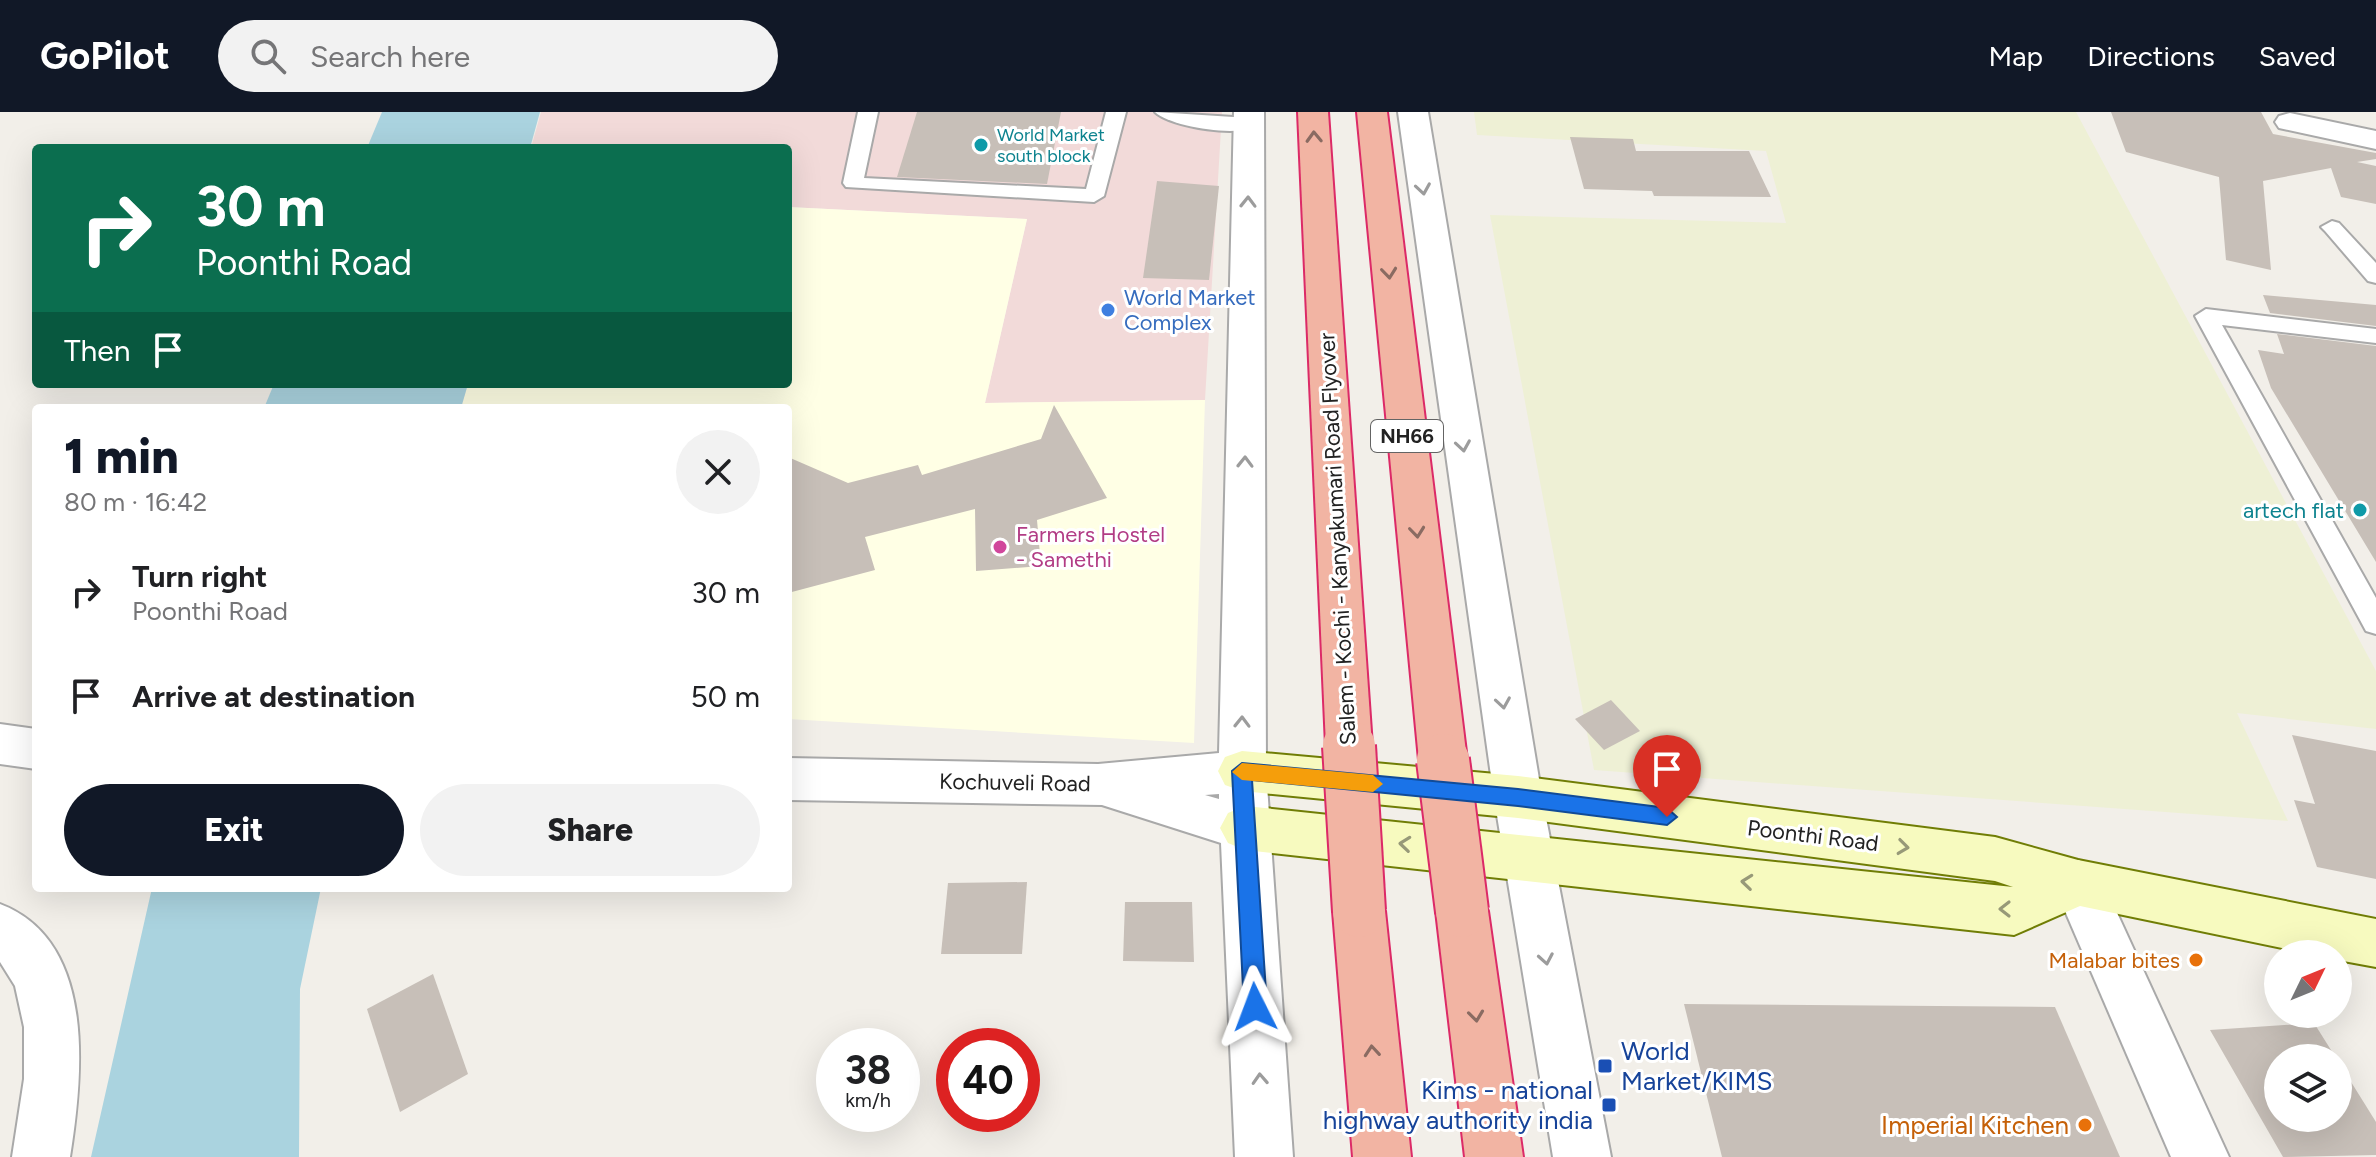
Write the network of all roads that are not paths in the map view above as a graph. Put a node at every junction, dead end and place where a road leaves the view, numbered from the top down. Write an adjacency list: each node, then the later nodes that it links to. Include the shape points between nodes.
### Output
1 (868, 112): 2 (lane, via 853,183 1094,196)
2 (1116, 112)
3 (1165, 112): 7 (lane, via 1196,123)
4 (1313, 112): 27 (highway, Salem - Kochi - Kanyakumari Road Flyover, one-way to 4, bridge, via 1359,911)
5 (1372, 112): 28 (highway, NH66, one-way to 28, bridge, via 1443,760)
6 (1413, 112): 19 (street, one-way to 19)
7 (1249, 118): 16 (street, one-way to 7)
8 (2290, 122): 9 (street)
9 (2376, 140)
10 (2332, 227): 11 (lane)
11 (2376, 276)
12 (2376, 336): 13 (lane, via 2206,316)
13 (2376, 623)
14 (0, 744): 15 (street)
15 (32, 748)
16 (1242, 771): 18 (street, Kochuveli Road); 19 (main road, Poonthi Road); 20 (street)
17 (792, 779): 18 (street, Kochuveli Road)
18 (1098, 785): 20 (street)
19 (1518, 797): 21 (street); 22 (main road, Poonthi Road, one-way to 22, via 1995,859)
20 (1245, 828): 21 (main road, one-way to 20); 26 (street, one-way to 20)
21 (1528, 857): 22 (main road, one-way to 21, via 2014,911); 29 (street, one-way to 29)
22 (2078, 883): 24 (main road, Poonthi Road); 30 (street)
23 (0, 928): 25 (street, via 26,954 50,1005 53,1051)
24 (2376, 943)
25 (41, 1157)
26 (1264, 1157)
27 (1382, 1157)
28 (1494, 1157)
29 (1582, 1157)
30 (2200, 1157)

